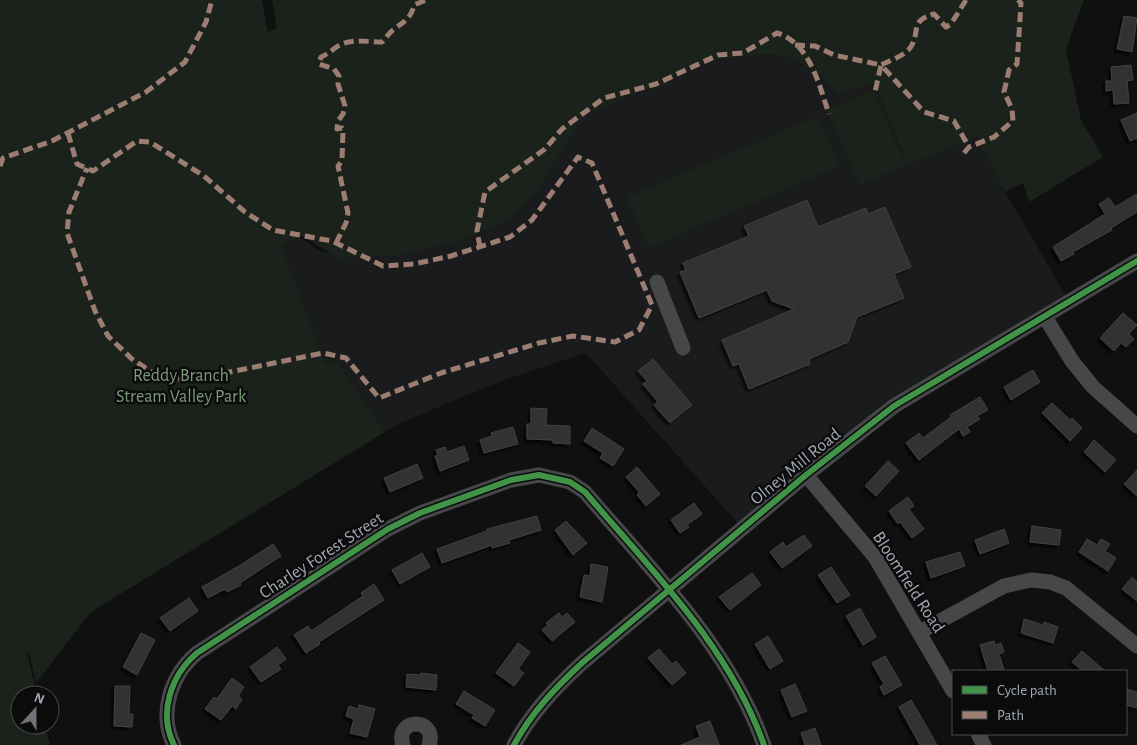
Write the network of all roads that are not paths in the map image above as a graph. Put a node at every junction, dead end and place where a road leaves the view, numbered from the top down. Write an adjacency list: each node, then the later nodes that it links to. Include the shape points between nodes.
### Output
1 (1137, 262): 3 (street, Olney Mill Road)
2 (657, 282): 4 (street)
3 (1045, 317): 5 (street, via 1072,361 1093,386); 6 (street, Olney Mill Road, via 894,406)
4 (683, 348)
5 (1137, 426)
6 (806, 475): 7 (street, Olney Mill Road); 8 (street, Bloomfield Road, via 875,557)
7 (669, 590): 11 (street, Charley Forest Street, via 585,492 570,482 539,475 511,480 388,529 197,653 178,674 168,699 168,728); 14 (street, Olney Mill Road, via 553,690); 15 (street, Charley Forest Street, via 733,677)
8 (920, 632): 9 (street, via 1004,586 1031,580 1066,588); 10 (street, Bloomfield Road)
9 (1137, 646)
10 (952, 689)
11 (174, 745)
12 (403, 745): 13 (street, via 404,729 418,724 429,732)
13 (429, 745)
14 (514, 745)
15 (764, 745)

